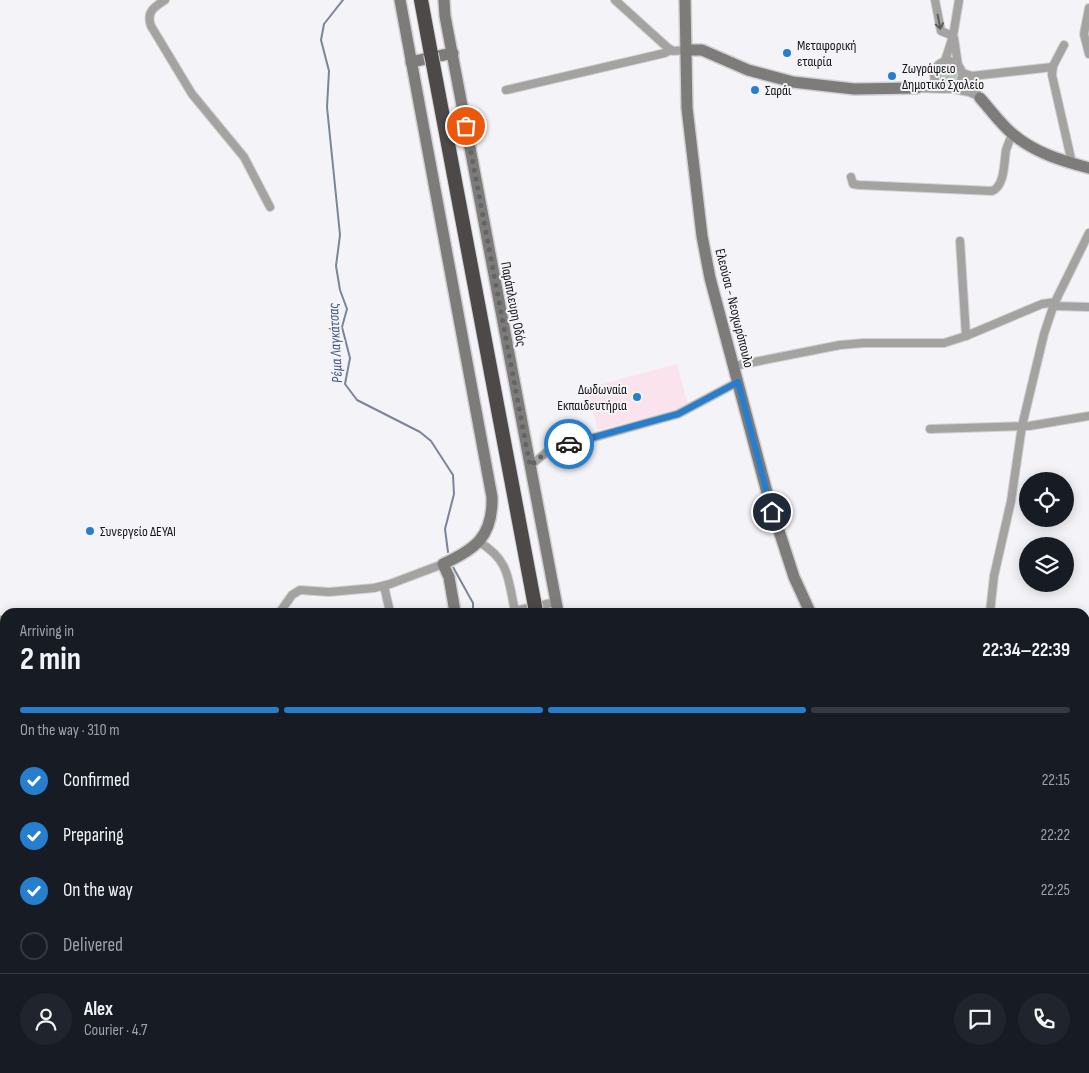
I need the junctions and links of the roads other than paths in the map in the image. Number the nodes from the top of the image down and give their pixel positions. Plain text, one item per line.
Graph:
1 (165, 0) edge
2 (400, 0) edge
3 (421, 0) edge
4 (444, 0) edge
5 (615, 0) edge
6 (685, 0) edge
7 (935, 0) edge
8 (959, 0) edge
9 (1089, 8) edge
10 (1087, 24) edge
11 (953, 36) junction
12 (1064, 45) dead end
13 (670, 50) junction
14 (686, 50) junction
15 (453, 53) junction
16 (1089, 54) edge
17 (945, 61) junction
18 (411, 62) junction
19 (958, 65) junction
20 (1053, 67) junction
21 (963, 73) junction
22 (934, 74) junction
23 (916, 88) junction
24 (944, 89) junction
25 (953, 89) junction
26 (506, 90) dead end
27 (980, 98) junction
28 (1013, 134) junction
29 (1072, 163) junction
30 (1089, 168) edge
31 (851, 177) dead end
32 (270, 207) dead end
33 (1089, 233) edge
34 (960, 241) dead end
35 (1054, 304) junction
36 (1089, 307) edge
37 (966, 336) junction
38 (734, 366) junction
39 (738, 382) junction
40 (1089, 416) edge
41 (1022, 426) junction
42 (930, 429) dead end
43 (530, 466) junction
44 (479, 542) junction
45 (443, 564) junction
46 (384, 586) junction
47 (535, 607) edge
48 (557, 607) edge
49 (283, 608) edge
50 (389, 608) edge
51 (454, 608) edge
52 (514, 608) edge
53 (808, 608) edge
54 (990, 608) edge

1 - 32 street
2 - 18 street
3 - 47 highway
4 - 15 street, Παράπλευρη Οδός
5 - 13 street
6 - 14 street, Ελεούσα - Νεοχωρόπουλο
7 -> 11 street
8 - 11 street
9 - 10 street
10 - 16 street
11 - 17 street
11 - 19 street
12 - 20 street
13 - 14 street
13 - 26 street
14 - 23 street
14 - 38 street, Ελεούσα - Νεοχωρόπουλο
15 - 18 street
15 - 43 street, Παράπλευρη Οδός
17 - 19 street
17 - 22 street
18 - 44 street
19 - 21 street
20 - 21 street
20 - 29 street
21 - 25 street
21 - 27 street
22 - 23 street
22 - 24 street
23 - 24 street
24 - 25 street
25 - 27 street
27 - 28 street
28 - 29 street
28 - 31 street
29 - 30 street
33 - 35 street
34 - 37 street
35 - 36 street
35 - 37 street
35 - 41 street
37 - 38 street
38 - 39 street, Ελεούσα - Νεοχωρόπουλο
39 - 43 street
39 - 53 street, Ελεούσα - Νεοχωρόπουλο
40 - 41 street
41 - 42 street
41 - 54 street
43 - 48 street, Παράπλευρη Οδός
44 - 45 street
44 - 52 street
45 - 46 street
45 - 51 street
46 - 49 street
46 - 50 street

